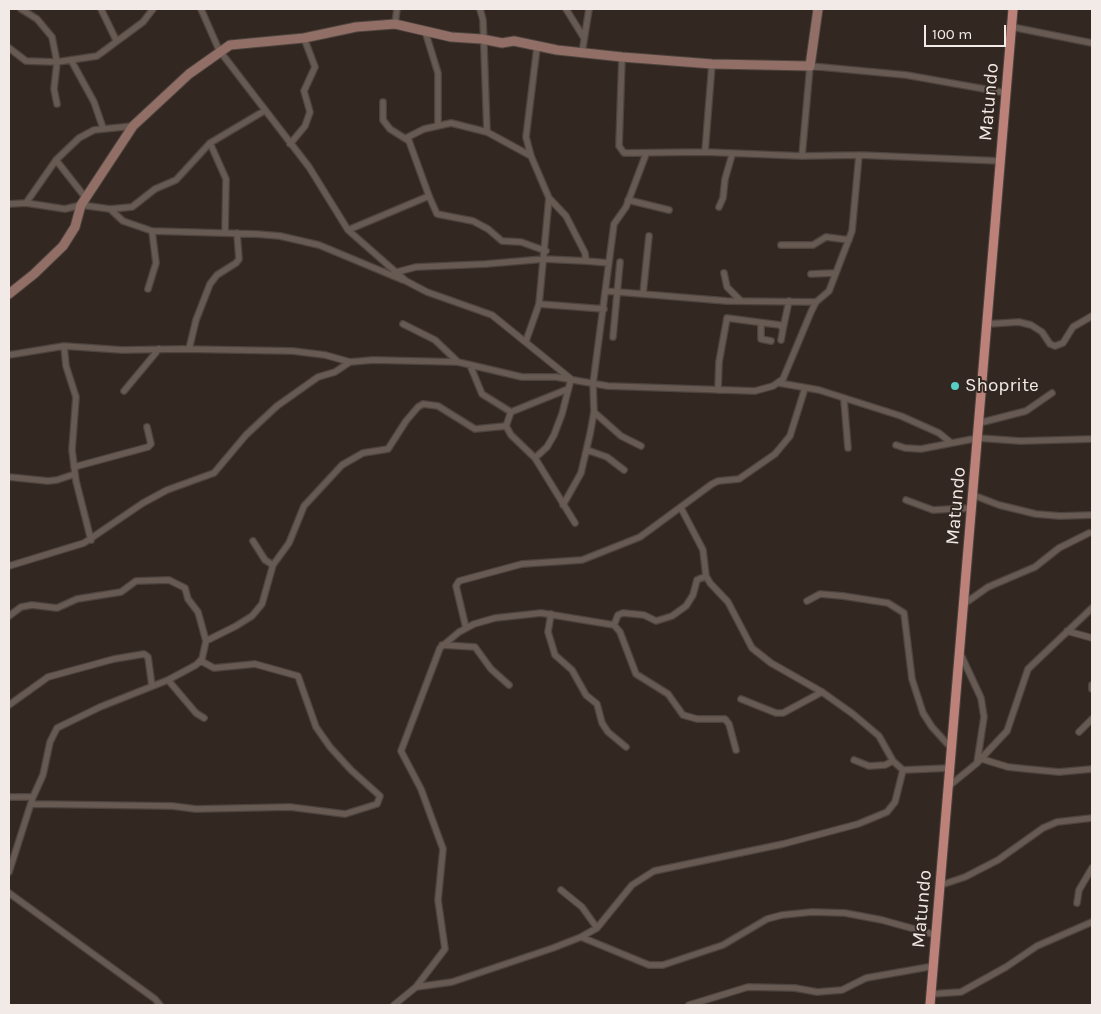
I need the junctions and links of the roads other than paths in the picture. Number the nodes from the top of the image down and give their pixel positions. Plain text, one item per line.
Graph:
1 (21, 9) edge
2 (101, 9) edge
3 (153, 9) edge
4 (201, 9) edge
5 (397, 9) edge
6 (480, 9) edge
7 (566, 9) edge
8 (589, 9) edge
9 (818, 9) edge
10 (1013, 9) edge
11 (395, 24) junction
12 (1012, 26) junction
13 (425, 31) junction
14 (304, 38) junction
15 (584, 38) junction
16 (482, 39) junction
17 (116, 40) junction
18 (1092, 43) edge
19 (537, 47) junction
20 (9, 48) edge
21 (219, 50) junction
22 (582, 52) junction
23 (622, 57) junction
24 (71, 60) junction
25 (58, 62) junction
26 (712, 64) junction
27 (810, 66) junction
28 (1007, 93) junction
29 (383, 102) dead end
30 (57, 104) dead end
31 (264, 110) junction
32 (438, 124) junction
33 (133, 126) junction
34 (104, 128) junction
35 (487, 132) junction
36 (406, 138) junction
37 (210, 143) junction
38 (290, 144) junction
39 (705, 152) junction
40 (646, 154) junction
41 (732, 155) junction
42 (859, 155) junction
43 (531, 156) junction
44 (802, 156) junction
45 (56, 160) junction
46 (1001, 161) junction
47 (429, 196) junction
48 (550, 198) junction
49 (628, 200) junction
50 (83, 201) junction
51 (26, 203) junction
52 (9, 204) edge
53 (719, 207) dead end
54 (110, 209) junction
55 (669, 210) dead end
56 (348, 230) junction
57 (152, 231) junction
58 (225, 233) junction
59 (237, 233) junction
60 (649, 236) dead end
61 (849, 240) junction
62 (781, 245) dead end
63 (546, 252) junction
64 (544, 259) junction
65 (586, 261) junction
66 (620, 262) dead end
67 (609, 263) junction
68 (397, 272) junction
69 (724, 273) dead end
70 (834, 273) junction
71 (811, 274) dead end
72 (406, 281) junction
73 (148, 290) dead end
74 (606, 290) junction
75 (616, 292) junction
76 (9, 294) edge
77 (643, 294) junction
78 (740, 300) junction
79 (789, 301) junction
80 (816, 302) junction
81 (540, 304) junction
82 (604, 309) junction
83 (1092, 316) edge
84 (403, 324) dead end
85 (761, 324) junction
86 (987, 324) junction
87 (783, 330) junction
88 (613, 337) dead end
89 (781, 340) dead end
90 (526, 341) junction
91 (771, 341) dead end
92 (64, 346) junction
93 (159, 349) junction
94 (189, 349) junction
95 (9, 355) edge
96 (350, 362) junction
97 (458, 362) junction
98 (470, 365) junction
99 (571, 379) junction
100 (779, 383) junction
101 (594, 384) junction
102 (805, 388) junction
103 (568, 389) junction
104 (718, 390) junction
105 (124, 391) dead end
106 (1052, 393) dead end
107 (844, 400) junction
108 (511, 412) junction
109 (594, 412) junction
110 (979, 423) junction
111 (506, 426) junction
112 (147, 427) dead end
113 (978, 438) junction
114 (1092, 439) edge
115 (950, 442) junction
116 (896, 444) dead end
117 (641, 446) dead end
118 (848, 448) dead end
119 (587, 450) junction
120 (535, 458) junction
121 (74, 470) junction
122 (624, 470) dead end
123 (9, 477) edge
124 (973, 495) junction
125 (906, 500) dead end
126 (563, 505) junction
127 (681, 508) junction
128 (972, 508) junction
129 (1092, 515) edge
130 (575, 522) dead end
131 (1088, 533) dead end
132 (91, 540) junction
133 (253, 541) dead end
134 (273, 565) junction
135 (9, 566) edge
136 (706, 576) junction
137 (807, 601) dead end
138 (964, 604) junction
139 (1092, 608) edge
140 (551, 614) junction
141 (9, 616) edge
142 (614, 625) junction
143 (466, 628) junction
144 (1067, 631) junction
145 (1092, 638) edge
146 (206, 641) junction
147 (442, 645) junction
148 (961, 656) junction
149 (201, 661) junction
150 (168, 680) junction
151 (509, 685) dead end
152 (152, 686) junction
153 (822, 692) junction
154 (741, 699) dead end
155 (9, 705) edge
156 (204, 718) dead end
157 (1092, 719) edge
158 (1078, 732) dead end
159 (626, 747) dead end
160 (952, 749) junction
161 (736, 750) dead end
162 (982, 759) junction
163 (854, 760) dead end
164 (893, 761) junction
165 (977, 763) junction
166 (950, 768) junction
167 (1092, 769) edge
168 (903, 770) junction
169 (949, 786) junction
170 (9, 797) edge
171 (32, 800) junction
172 (1092, 818) edge
173 (1092, 868) edge
174 (9, 872) edge
175 (941, 885) junction
176 (561, 890) dead end
177 (9, 893) edge
178 (1077, 903) dead end
179 (1092, 922) edge
180 (597, 928) junction
181 (936, 935) junction
182 (581, 937) junction
183 (934, 966) junction
184 (416, 987) junction
185 (931, 994) junction
186 (160, 1005) edge
187 (394, 1005) edge
188 (689, 1005) edge
189 (930, 1005) edge

1 - 25 street
2 - 17 street
3 - 17 street
4 - 21 street
5 - 11 street
6 - 16 street
7 - 15 street
8 - 15 street
9 - 27 street
10 - 12 main road, Matundo
11 - 13 street
11 - 14 street
12 - 18 street
12 - 28 main road, Matundo
13 - 16 street
13 - 32 street
14 - 21 street
14 - 38 street
15 - 22 street
16 - 19 street
16 - 35 street
17 - 24 street
19 - 22 street
19 - 43 street
20 - 25 street
21 - 31 street
21 - 33 street
22 - 23 street
23 - 26 street
23 - 40 street
24 - 25 street
24 - 34 street
25 - 30 street
26 - 27 street
26 - 39 street
27 - 28 street
27 - 44 street
28 - 46 main road, Matundo
29 - 36 street
31 - 37 street
31 - 38 street
32 - 35 street
32 - 36 street
33 - 34 street
33 - 50 street
34 - 45 street
35 - 43 street
36 - 47 street
37 - 54 street
37 - 58 street
38 - 56 street
39 - 40 street
39 - 41 street
40 - 49 street
41 - 44 street
41 - 53 street
42 - 44 street
42 - 46 street
42 - 61 street
43 - 48 street
45 - 50 street
45 - 51 street
46 - 86 main road, Matundo
47 - 56 street
47 - 63 street
48 - 63 street
48 - 65 street
49 - 55 street
49 - 67 street
50 - 51 street
50 - 54 street
50 - 76 street
51 - 52 street
54 - 57 street
56 - 68 street
57 - 58 street
57 - 73 street
58 - 59 street
59 - 72 street
59 - 94 street
60 - 77 street
61 - 62 street
61 - 70 street
63 - 64 street
64 - 65 street
64 - 68 street
64 - 81 street
65 - 67 street
66 - 75 street
67 - 74 street
68 - 72 street
69 - 78 street
70 - 71 street
70 - 80 street
72 - 90 street
74 - 75 street
74 - 82 street
75 - 77 street
75 - 88 street
77 - 78 street
78 - 79 street
79 - 80 street
79 - 87 street
80 - 100 street
81 - 82 street
81 - 90 street
82 - 101 street
83 - 86 street
84 - 97 street
85 - 87 street
85 - 91 street
85 - 104 street
86 - 110 main road, Matundo
87 - 89 street
90 - 99 street
92 - 93 street
92 - 95 street
92 - 121 street
93 - 94 street
93 - 105 street
94 - 96 street
96 - 97 street
96 - 132 street
97 - 98 street
98 - 99 street
98 - 108 street
99 - 101 street
99 - 103 street
100 - 102 street
100 - 104 street
101 - 104 street
101 - 109 street
102 - 107 street
102 - 127 street
103 - 108 street
103 - 120 street
106 - 110 street
107 - 115 street
107 - 118 street
108 - 111 street
109 - 117 street
109 - 119 street
110 - 113 main road, Matundo
111 - 120 street
111 - 134 street
112 - 121 street
113 - 114 street
113 - 115 street
113 - 124 main road, Matundo
115 - 116 street
119 - 122 street
119 - 126 street
120 - 126 street
121 - 123 street
121 - 132 street
124 - 128 main road, Matundo
124 - 129 street
125 - 128 street
126 - 130 street
127 - 136 street
127 - 143 street
128 - 138 main road, Matundo
131 - 138 street
132 - 135 street
133 - 134 street
134 - 146 street
136 - 142 street
136 - 153 street
137 - 160 street
138 - 148 main road, Matundo
139 - 144 street
140 - 142 street
140 - 143 street
140 - 159 street
141 - 146 street
142 - 161 street
143 - 147 street
144 - 145 street
144 - 162 street
146 - 149 street
147 - 151 street
147 - 184 street
148 - 160 main road, Matundo
148 - 165 street
149 - 150 street
149 - 171 street
150 - 152 street
150 - 156 street
152 - 155 street
152 - 171 street
153 - 154 street
153 - 164 street
157 - 158 street
160 - 166 main road, Matundo
162 - 165 street
162 - 167 street
163 - 164 street
164 - 168 street
165 - 169 street
166 - 168 street
166 - 169 main road, Matundo
168 - 180 street
169 - 175 main road, Matundo
170 - 171 street
171 - 174 street
172 - 175 street
173 - 178 street
175 - 181 main road, Matundo
176 - 180 street
177 - 186 street
179 - 185 street
180 - 182 street
181 - 182 street
181 - 183 main road, Matundo
182 - 184 street
183 - 185 main road, Matundo
183 - 188 street
184 - 187 street
185 - 189 main road, Matundo

